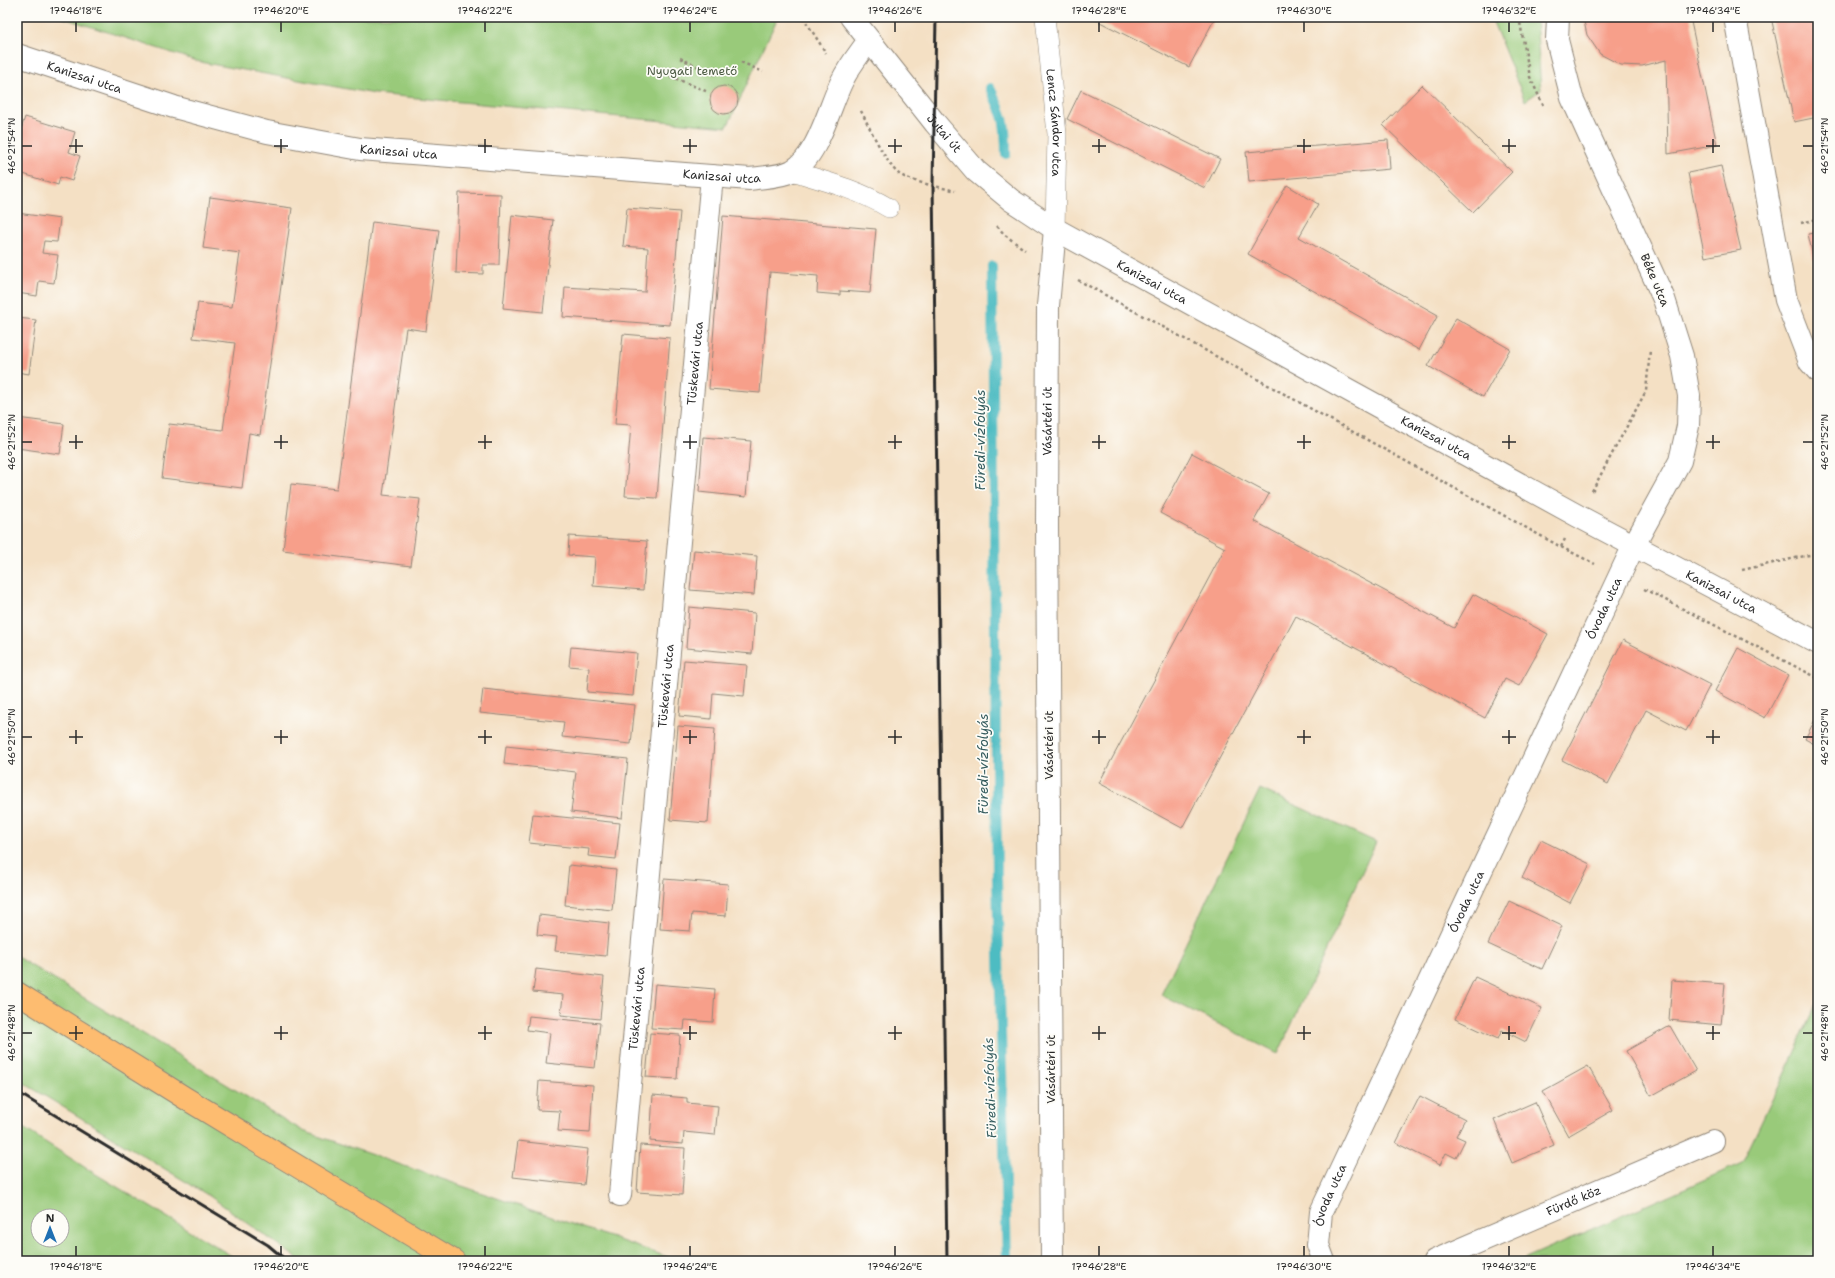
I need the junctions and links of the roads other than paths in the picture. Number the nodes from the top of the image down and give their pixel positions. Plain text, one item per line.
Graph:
1 (852, 17) edge
2 (1045, 17) edge
3 (1558, 17) edge
4 (1735, 17) edge
5 (869, 40) junction
6 (17, 55) edge
7 (792, 171) junction
8 (712, 176) junction
9 (889, 208) dead end
10 (1055, 229) junction
11 (1818, 371) edge
12 (1634, 545) junction
13 (1818, 643) edge
14 (17, 993) edge
15 (1713, 1140) dead end
16 (620, 1195) dead end
17 (454, 1261) edge
18 (1052, 1261) edge
19 (1324, 1261) edge
20 (1434, 1261) edge

1 - 5 street, Jutai út
2 - 10 lane, Lencz Sándor utca
3 - 12 street, Béke utca
4 - 11 street
5 - 7 street, Kanizsai utca
5 - 10 street, Jutai út
6 - 8 street, Kanizsai utca
7 - 8 street, Kanizsai utca
7 - 9 lane
8 - 16 street, Tüskevári utca
10 - 12 street, Kanizsai utca
10 - 18 street, Vásártéri út
12 - 13 street, Kanizsai utca
12 - 19 street, Óvoda utca
14 - 17 main road
15 - 20 street, Fürdő köz

